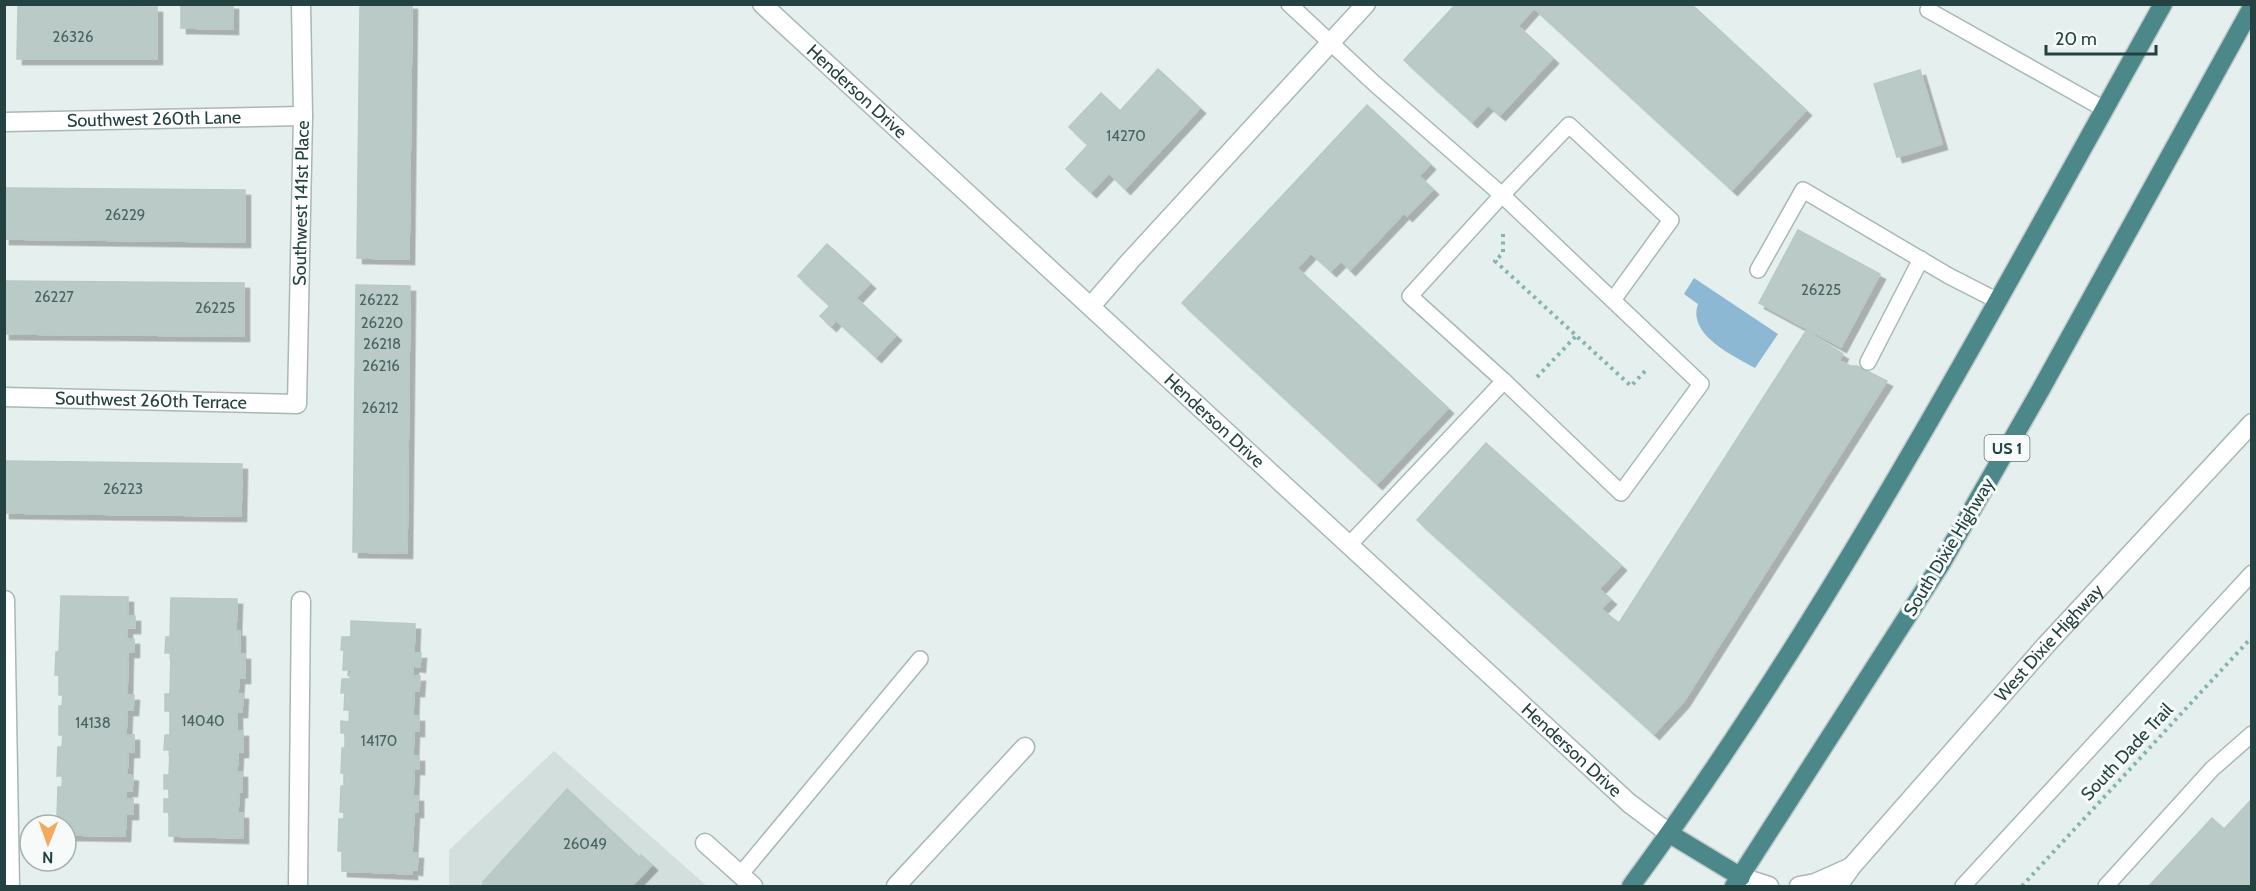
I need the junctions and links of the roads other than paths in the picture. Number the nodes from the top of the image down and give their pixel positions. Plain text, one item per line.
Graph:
1 (301, 4) edge
2 (762, 4) edge
3 (1289, 4) edge
4 (1366, 4) edge
5 (2163, 4) edge
6 (2252, 7) edge
7 (1928, 10) dead end
8 (1330, 43) junction
9 (2104, 109) junction
10 (303, 116) junction
11 (4, 123) edge
12 (1502, 195) junction
13 (1921, 259) junction
14 (1758, 270) dead end
15 (1613, 300) junction
16 (1998, 301) junction
17 (1091, 306) junction
18 (1868, 362) dead end
19 (1504, 381) junction
20 (4, 398) edge
21 (297, 404) joint
22 (2252, 423) edge
23 (1349, 545) junction
24 (2252, 573) edge
25 (5, 600) edge
26 (301, 601) dead end
27 (920, 659) dead end
28 (6, 726) edge
29 (2252, 734) edge
30 (1025, 747) dead end
31 (1670, 834) junction
32 (705, 843) dead end
33 (1852, 866) junction
34 (746, 881) edge
35 (1737, 882) edge
36 (9, 886) edge
37 (298, 886) edge
38 (896, 886) edge
39 (1631, 886) edge
40 (1769, 886) edge
41 (1799, 886) edge
42 (1838, 886) edge
43 (1963, 886) edge
44 (2106, 886) edge

1 - 10 street, Southwest 141st Place
2 - 17 street, Henderson Drive
3 - 8 lane
4 - 8 street
5 - 9 highway
6 - 35 highway, South Dixie Highway / US 1
7 - 9 lane
8 - 12 lane
8 - 17 street
9 - 16 highway
10 - 11 street, Southwest 260th Lane
10 - 21 street, Southwest 141st Place
12 - 15 lane
12 - 15 lane
12 - 19 lane
13 - 14 lane
13 - 16 lane
13 - 18 lane
15 - 19 lane
16 - 31 highway
17 - 23 street, Henderson Drive
19 - 23 lane
20 - 21 street, Southwest 260th Terrace
22 - 33 street, West Dixie Highway
23 - 31 street, Henderson Drive
24 - 43 lane
25 - 28 street
26 - 37 street
27 - 34 lane
28 - 36 street
29 - 44 lane
30 - 38 street
31 - 35 highway
31 - 39 highway
32 - 34 street
33 - 41 street, West Dixie Highway
33 - 42 street, West Dixie Highway
35 - 40 street

